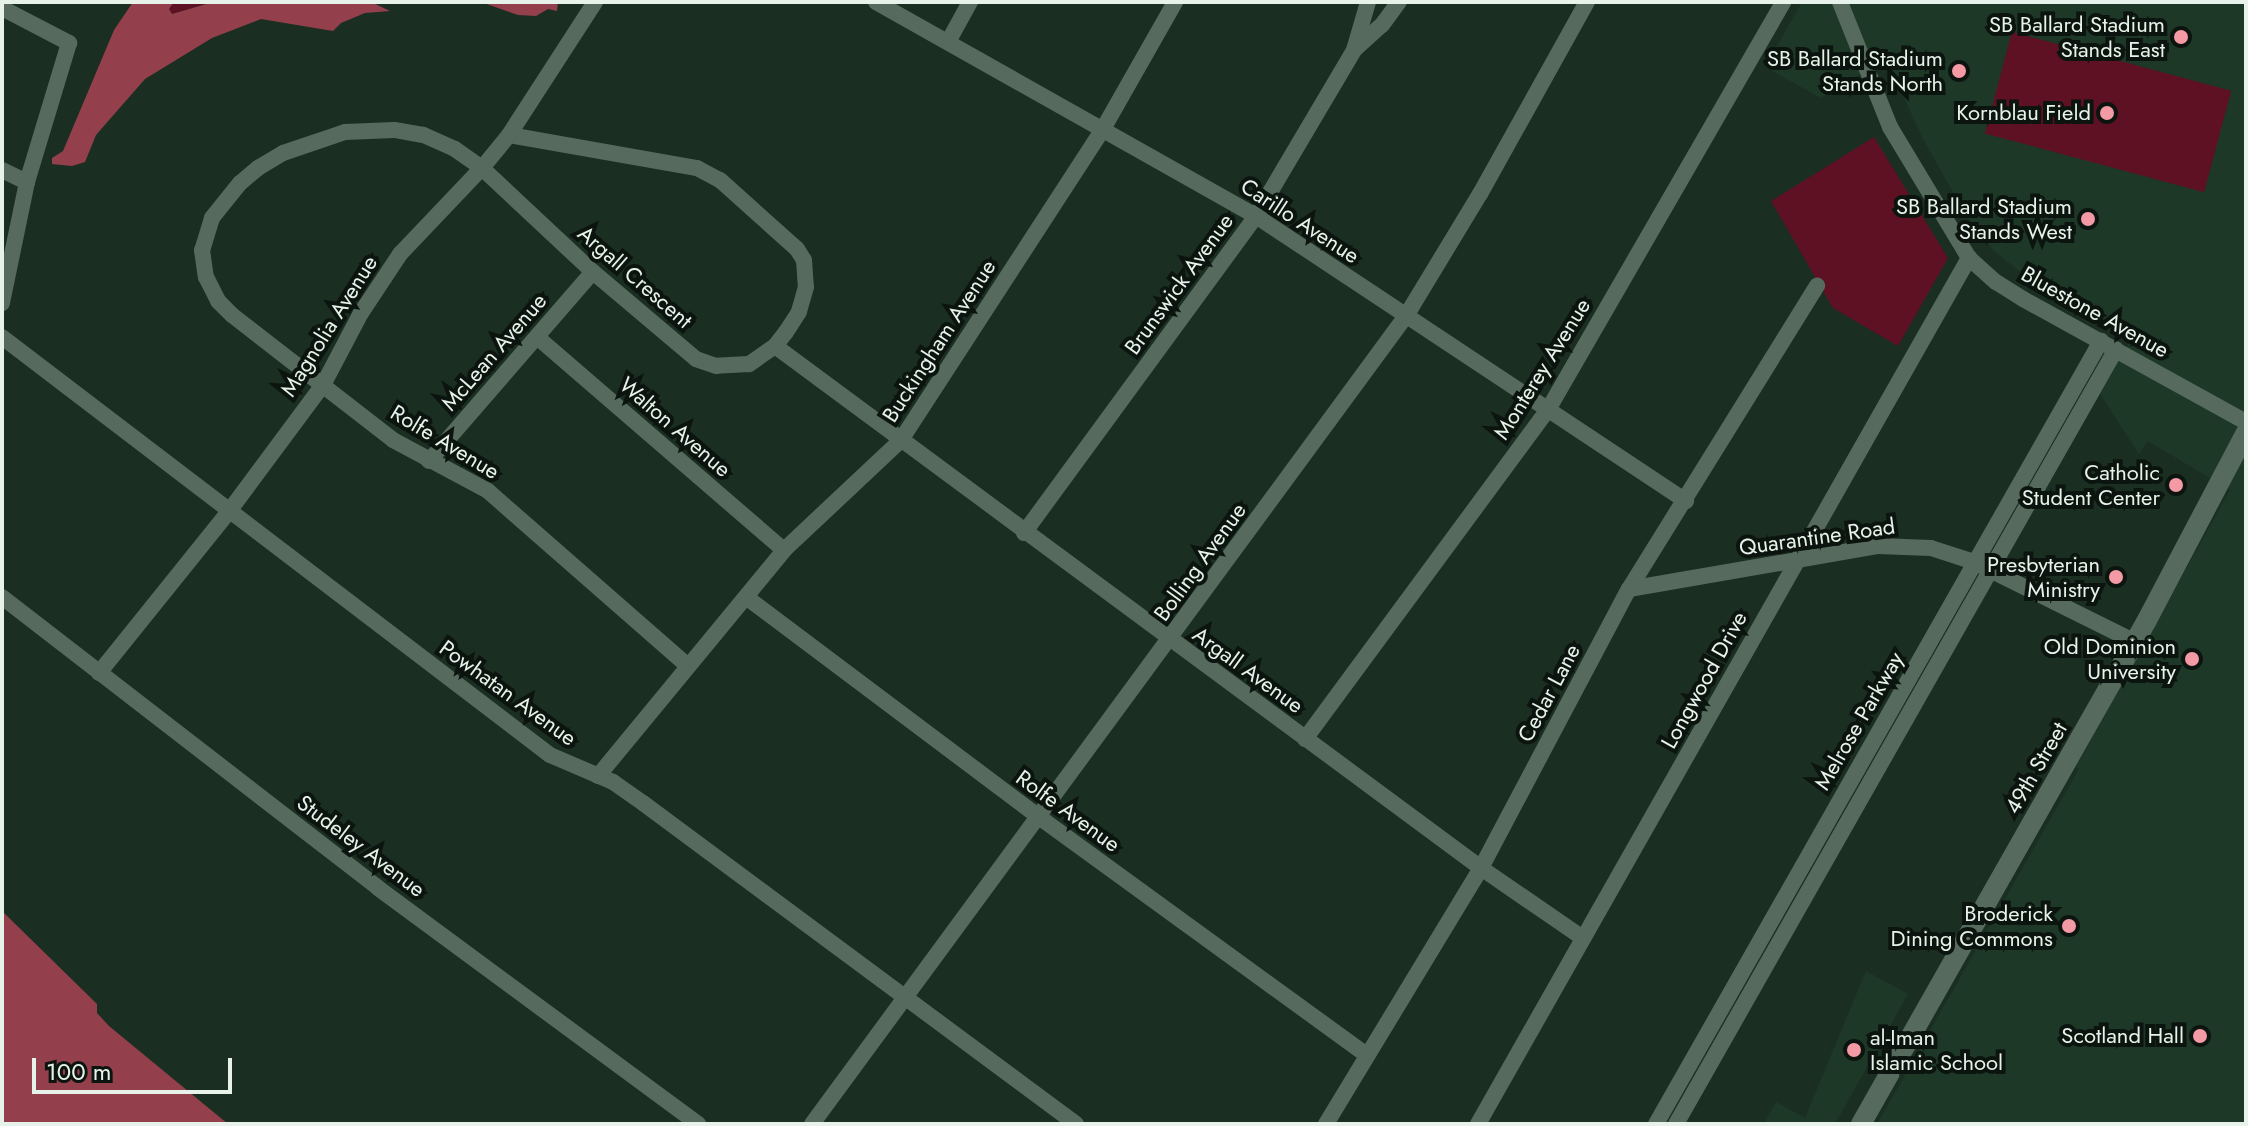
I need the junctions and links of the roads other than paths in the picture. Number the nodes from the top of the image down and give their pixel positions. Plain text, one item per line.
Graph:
1 (595, 2) edge
2 (876, 2) edge
3 (970, 2) edge
4 (1175, 2) edge
5 (1368, 2) edge
6 (1399, 2) edge
7 (1587, 2) edge
8 (1783, 2) edge
9 (1840, 2) edge
10 (2, 8) edge
11 (948, 42) junction
12 (1354, 50) junction
13 (1103, 129) junction
14 (509, 135) junction
15 (482, 168) junction
16 (2, 170) edge
17 (27, 182) junction
18 (1256, 216) junction
19 (1969, 258) junction
20 (593, 272) junction
21 (1817, 286) dead end
22 (2, 303) edge
23 (1406, 316) junction
24 (2, 337) edge
25 (537, 337) junction
26 (2101, 341) junction
27 (775, 346) junction
28 (2116, 349) junction
29 (323, 385) junction
30 (1549, 408) junction
31 (2246, 422) edge
32 (2246, 432) edge
33 (901, 440) junction
34 (429, 461) junction
35 (1686, 501) junction
36 (230, 510) junction
37 (1024, 533) junction
38 (784, 550) junction
39 (1796, 561) junction
40 (1974, 562) junction
41 (1990, 570) junction
42 (1629, 589) junction
43 (2, 597) edge
44 (746, 597) junction
45 (1170, 640) junction
46 (2135, 642) junction
47 (687, 665) junction
48 (99, 673) junction
49 (1305, 739) junction
50 (598, 776) junction
51 (1039, 817) junction
52 (1481, 868) junction
53 (1583, 938) junction
54 (906, 996) junction
55 (1367, 1055) junction
56 (698, 1124) edge
57 (812, 1124) edge
58 (1076, 1124) edge
59 (1326, 1124) edge
60 (1478, 1124) edge
61 (1656, 1124) edge
62 (1676, 1124) edge
63 (1861, 1124) edge

1 - 14 street, Magnolia Avenue
2 - 11 street, Carillo Avenue
3 - 11 street
4 - 13 street, Buckingham Avenue
5 - 12 street, Brunswick Avenue
6 - 12 street, Brunswick Avenue
7 - 23 street, Bolling Avenue
8 - 30 street, Monterey Avenue
9 - 19 street, Bluestone Avenue
10 - 17 street
11 - 13 street, Carillo Avenue
12 - 18 street, Brunswick Avenue
13 - 18 street, Carillo Avenue
13 - 33 street, Buckingham Avenue
14 - 15 street, Magnolia Avenue
14 - 27 street
15 - 20 street, Argall Crescent
15 - 29 street, Magnolia Avenue
15 - 29 street, Argall Crescent
16 - 17 street
17 - 22 street
18 - 23 street, Carillo Avenue
18 - 37 street, Brunswick Avenue
19 - 26 street, Bluestone Avenue
19 - 39 street, Longwood Drive
20 - 25 street, McLean Avenue
20 - 27 street, Argall Crescent
21 - 35 street, Cedar Lane
23 - 30 street, Carillo Avenue
23 - 45 street, Bolling Avenue
24 - 36 street, Powhatan Avenue
25 - 34 street, McLean Avenue
25 - 38 street, Walton Avenue
26 - 28 street, Bluestone Avenue
26 - 40 street, Melrose Parkway
27 - 33 street, Argall Avenue
28 - 31 street, Bluestone Avenue
28 - 41 street, Melrose Parkway
29 - 34 street, Rolfe Avenue
29 - 36 street, Magnolia Avenue
30 - 35 street, Carillo Avenue
30 - 49 street, Monterey Avenue
32 - 46 street, 49th Street
33 - 37 street, Argall Avenue
33 - 38 street, Buckingham Avenue
34 - 47 street, Rolfe Avenue
35 - 42 street, Cedar Lane
36 - 48 street, Magnolia Avenue
36 - 50 street, Powhatan Avenue
37 - 45 street, Argall Avenue
38 - 44 street, Buckingham Avenue
39 - 40 street, Quarantine Road
39 - 42 street, Quarantine Road
39 - 53 street, Longwood Drive
40 - 41 street, Quarantine Road
40 - 61 street, Melrose Parkway
41 - 46 street, Quarantine Road
41 - 62 street, Melrose Parkway
42 - 52 street, Cedar Lane
43 - 48 street, Studeley Avenue
44 - 47 street, Buckingham Avenue
44 - 51 street, Rolfe Avenue
45 - 49 street, Argall Avenue
45 - 51 street, Bolling Avenue
46 - 63 street, 49th Street
47 - 50 street, Buckingham Avenue
48 - 56 street, Studeley Avenue
49 - 52 street, Argall Avenue
50 - 54 street, Powhatan Avenue
51 - 54 street, Bolling Avenue
51 - 55 street, Rolfe Avenue
52 - 53 street, Argall Avenue
52 - 55 street, Cedar Lane
53 - 60 street, Longwood Drive
54 - 57 street, Bolling Avenue
54 - 58 street, Powhatan Avenue
55 - 59 street, Cedar Lane

